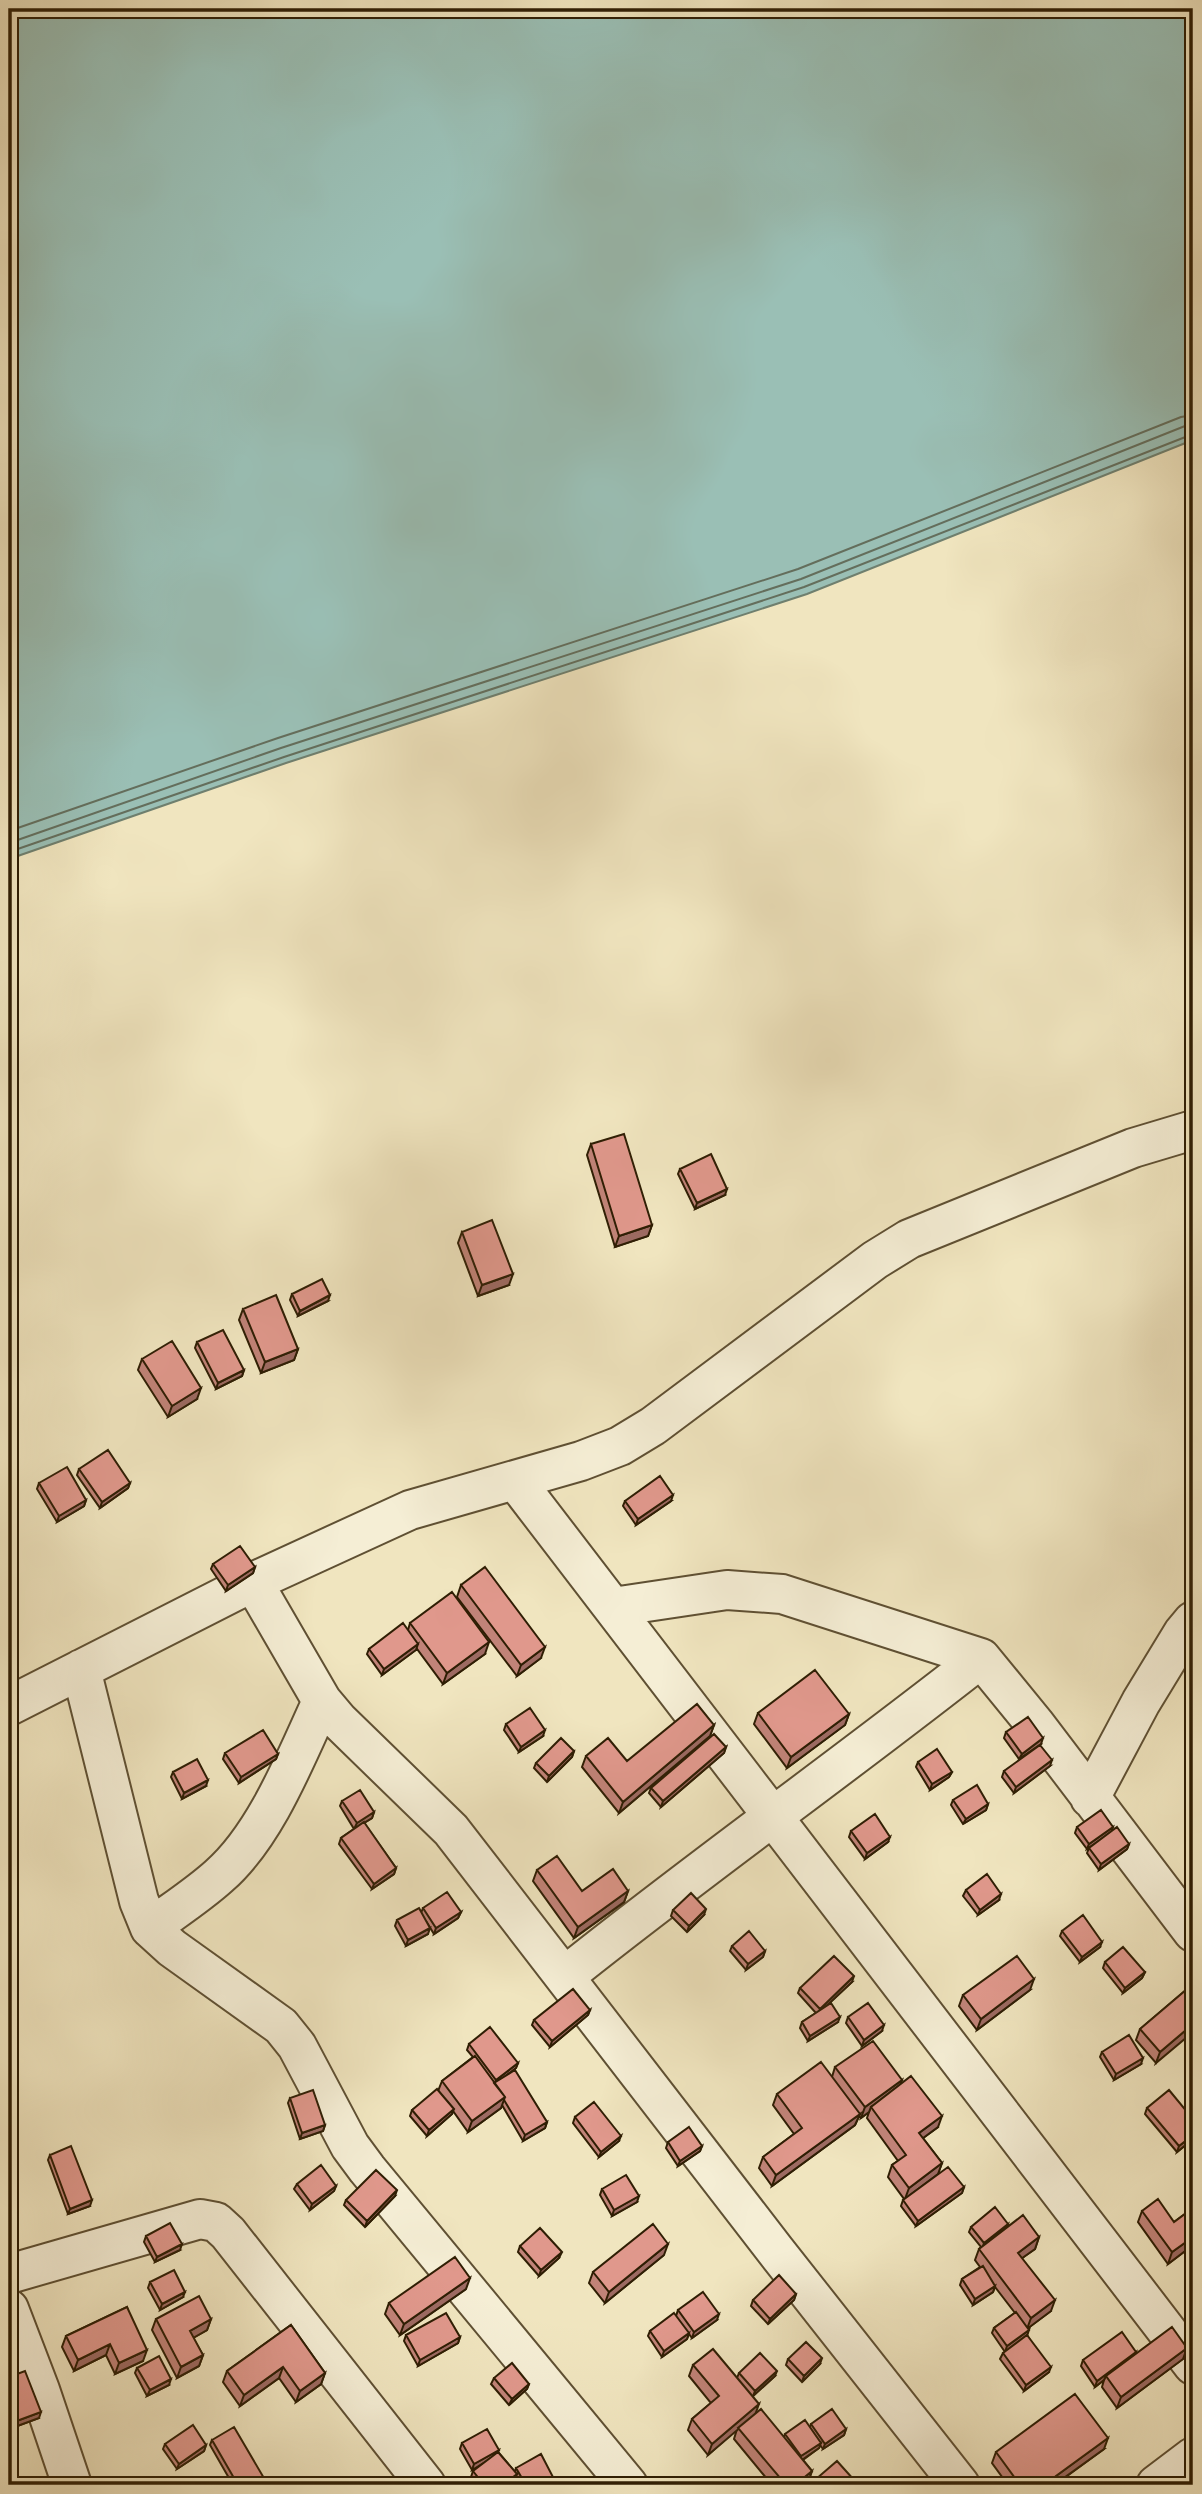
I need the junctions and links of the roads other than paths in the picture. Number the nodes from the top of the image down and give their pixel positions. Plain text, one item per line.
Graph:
1 (1193, 1130) edge
2 (515, 1480) junction
3 (253, 1582) junction
4 (613, 1607) junction
5 (1193, 1621) edge
6 (981, 1658) junction
7 (81, 1669) junction
8 (322, 1701) junction
9 (9, 1706) edge
10 (1090, 1798) junction
11 (775, 1817) junction
12 (150, 1928) junction
13 (1193, 1932) edge
14 (565, 1976) junction
15 (9, 2274) edge
16 (9, 2309) edge
17 (1193, 2365) edge
18 (1193, 2457) edge
19 (72, 2485) edge
20 (426, 2485) edge
21 (628, 2485) edge
22 (960, 2485) edge
23 (1156, 2485) edge

1 - 2 street
2 - 3 street
2 - 4 street
3 - 7 street
3 - 8 street
4 - 6 street
4 - 11 street
5 - 10 street
6 - 10 street
6 - 11 street
7 - 9 street
7 - 12 street
8 - 12 street
8 - 14 street
10 - 13 street
11 - 14 street
11 - 17 street
12 - 21 street
14 - 22 street
15 - 20 street
16 - 19 street
18 - 23 street

